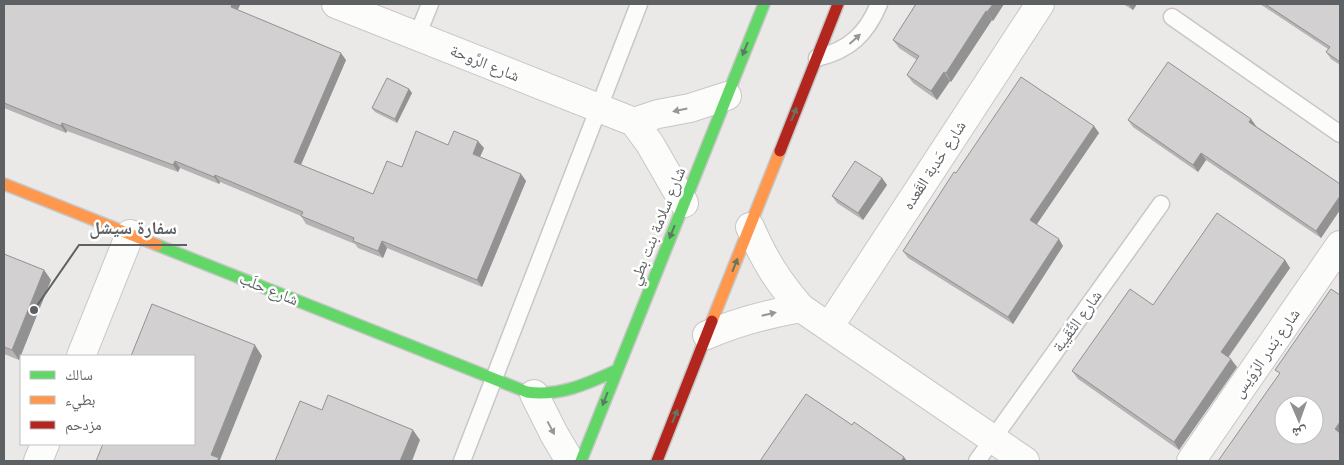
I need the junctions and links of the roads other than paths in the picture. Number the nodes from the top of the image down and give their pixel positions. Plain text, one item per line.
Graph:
1 (336, 4) edge
2 (430, 4) edge
3 (639, 4) edge
4 (764, 4) edge
5 (838, 4) edge
6 (879, 4) edge
7 (1040, 4) edge
8 (1172, 17) dead end
9 (417, 36) junction
10 (817, 58) junction
11 (727, 96) junction
12 (599, 108) junction
13 (634, 122) junction
14 (1340, 134) edge
15 (4, 184) edge
16 (684, 202) junction
17 (1161, 204) dead end
18 (750, 227) junction
19 (130, 234) junction
20 (1340, 245) edge
21 (802, 308) junction
22 (829, 327) junction
23 (707, 335) junction
24 (81, 355) edge
25 (616, 371) junction
26 (494, 379) junction
27 (534, 394) junction
28 (992, 439) junction
29 (45, 445) edge
30 (38, 461) edge
31 (462, 461) edge
32 (570, 461) edge
33 (580, 461) edge
34 (657, 461) edge
35 (976, 461) edge
36 (1025, 461) edge
37 (1191, 461) edge

1 - 9 street, شارع الرَّوحة
2 - 9 lane
3 - 12 lane
4 -> 11 main road, شارع سلامة بنت بطي
5 - 10 main road
10 -> 6 lane
7 - 22 street, شارع حَدبة القَعده
8 - 14 lane
9 - 12 street, شارع الرَّوحة
18 -> 10 main road
11 -> 13 street
11 - 16 main road, شارع سلامة بنت بطي
12 - 13 street, شارع الرَّوحة
12 - 26 lane
13 - 16 street
15 - 19 main road, شارع حلَب
16 -> 25 main road, شارع سلامة بنت بطي
17 - 28 lane, شارع الثِّقَيبة
18 - 21 street
23 -> 18 main road
19 - 24 street
19 - 26 main road, شارع حلَب
20 - 37 street, شارع بَندر الرّوَيس
21 - 22 street
23 -> 21 street
22 - 28 street
34 -> 23 main road
25 - 27 main road, شارع حلَب
25 -> 33 main road, شارع سلامة بنت بطي
26 - 27 main road, شارع حلَب
26 - 31 lane
27 -> 32 street
28 - 35 lane, شارع الثِّقَيبة
28 - 36 street
29 - 30 street

